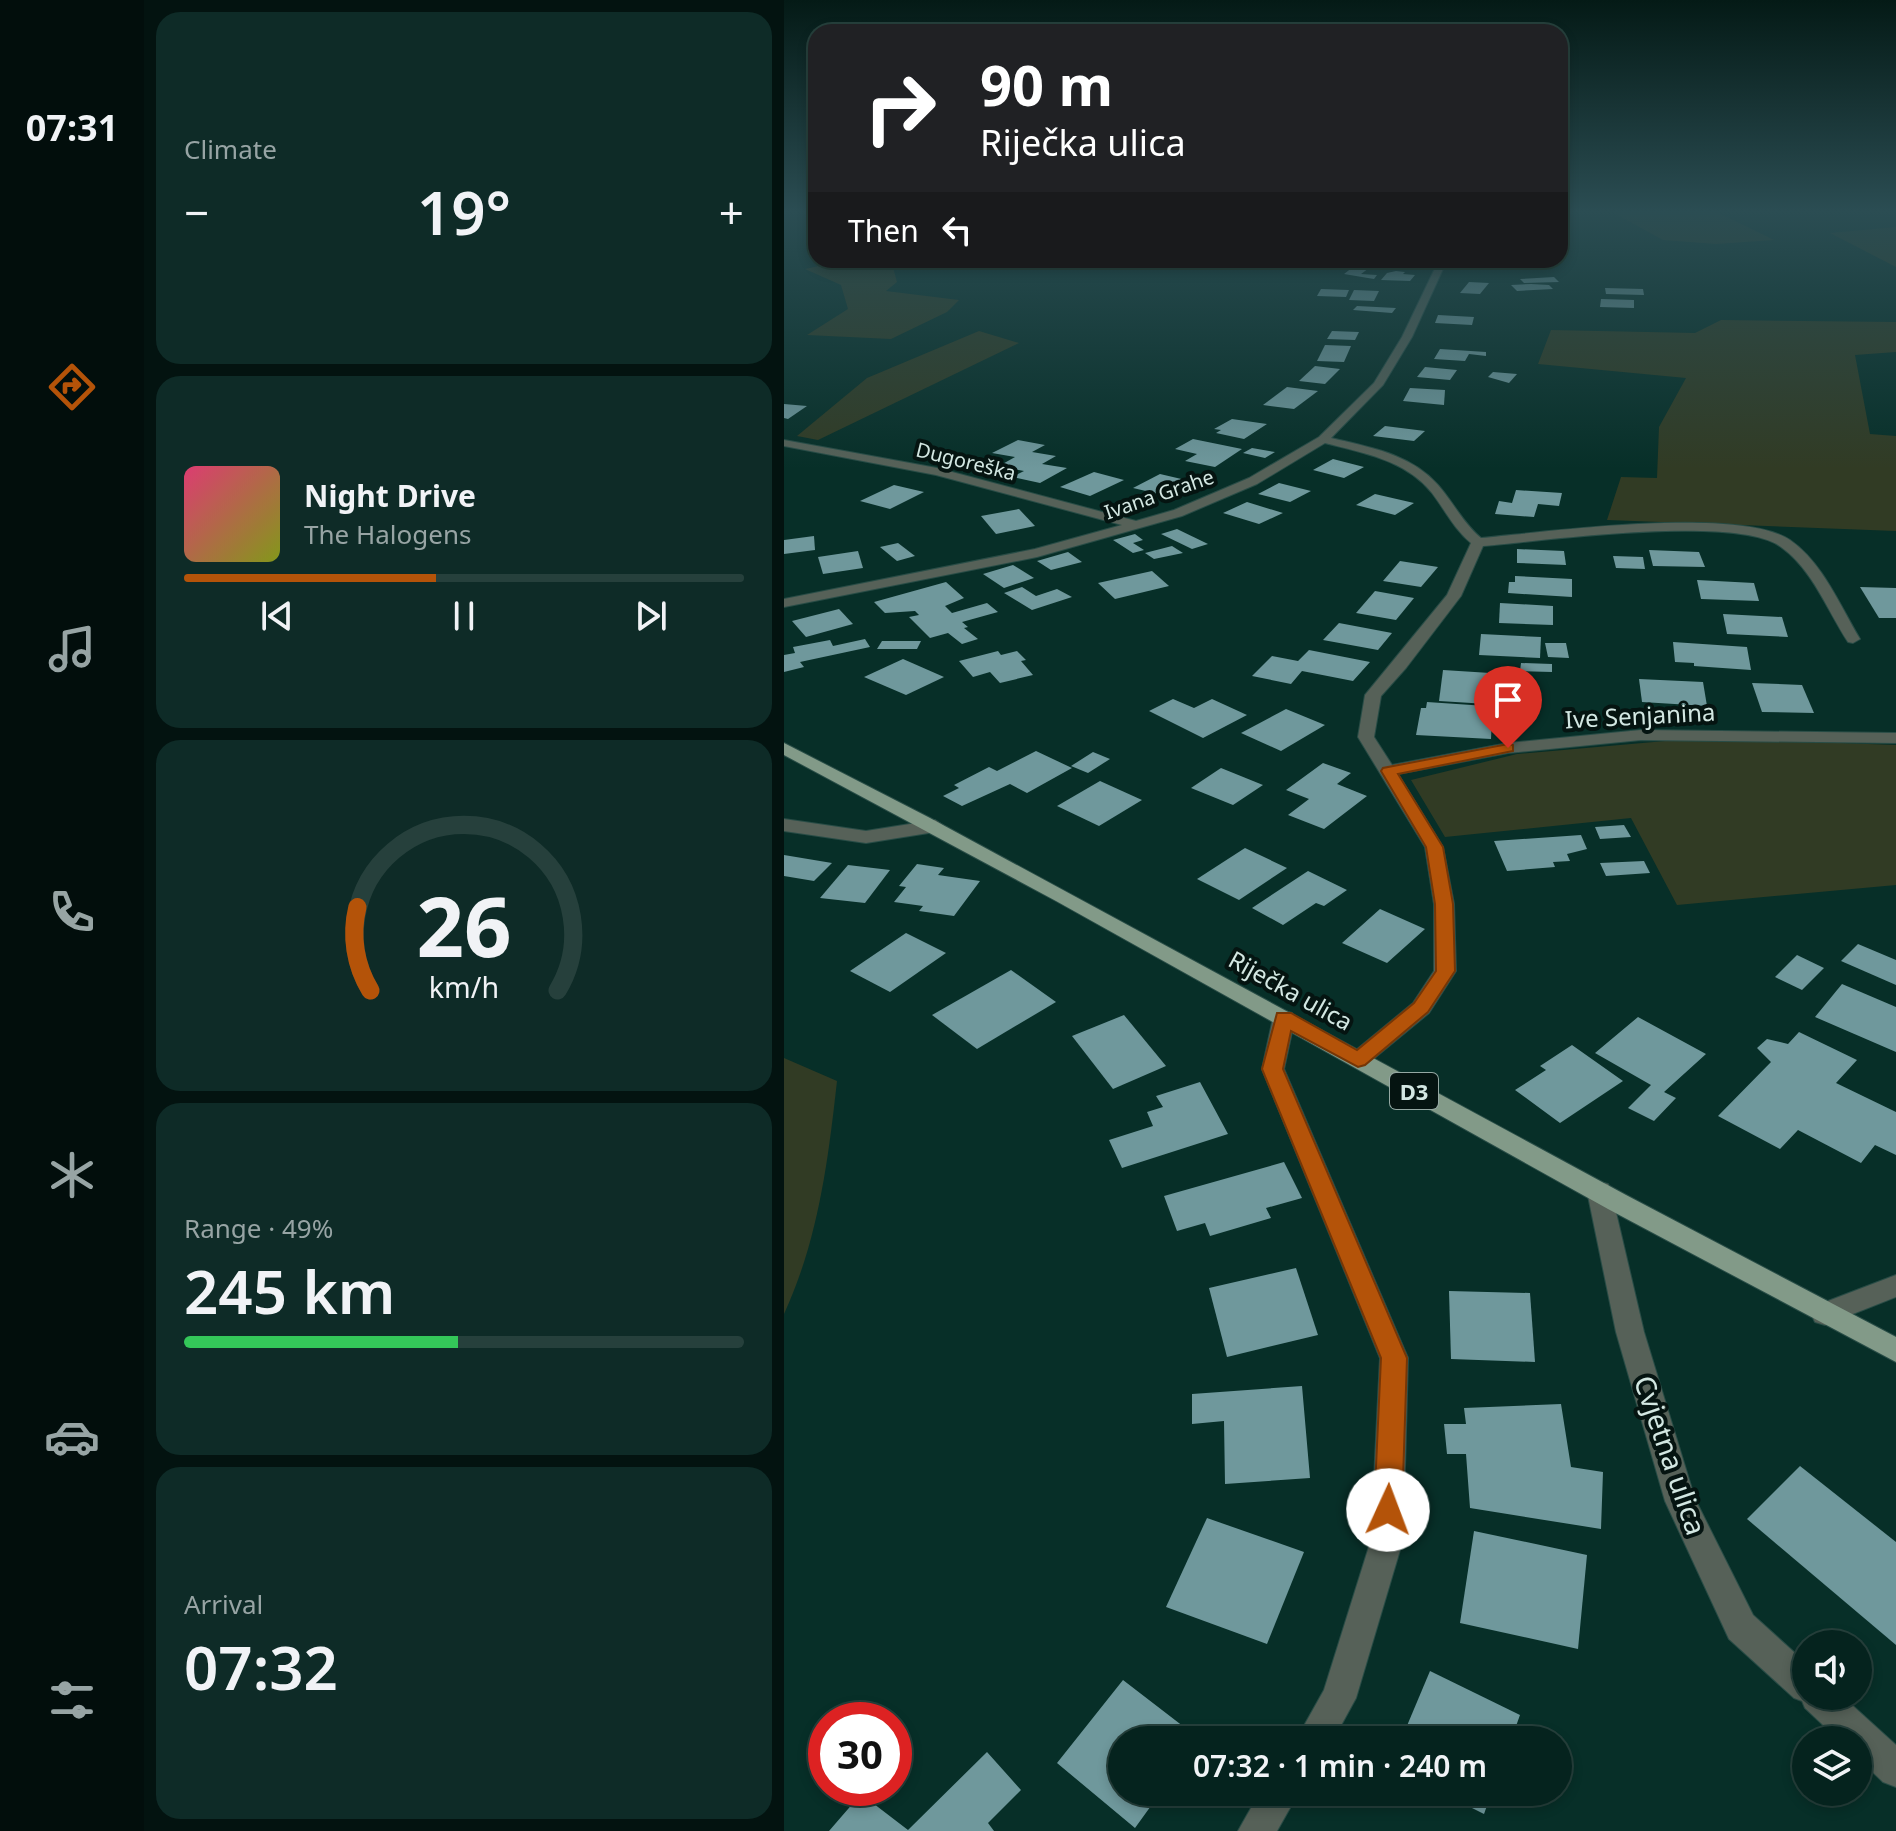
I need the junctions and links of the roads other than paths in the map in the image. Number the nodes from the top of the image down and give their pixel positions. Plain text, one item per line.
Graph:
1 (1425, 297) edge
2 (1323, 439) junction
3 (784, 443) edge
4 (1137, 525) junction
5 (1478, 542) junction
6 (784, 603) edge
7 (1853, 639) dead end
8 (1896, 738) edge
9 (784, 748) edge
10 (1389, 771) junction
11 (784, 825) edge
12 (935, 826) junction
13 (1284, 1018) junction
14 (1358, 1060) junction
15 (1599, 1191) junction
16 (1896, 1286) edge
17 (1825, 1314) junction
18 (1896, 1350) edge
19 (1792, 1673) edge
20 (1832, 1710) edge
21 (1322, 1726) edge
22 (1896, 1769) edge
23 (1272, 1806) edge
24 (1256, 1831) edge

1 - 2 street, Ivana Grahe
2 - 4 street, Ivana Grahe
2 - 5 street
3 - 4 street, Dugoreška
4 - 6 street, Ivana Grahe
5 - 7 street
5 - 10 street
8 - 10 street, Ive Senjanina
9 - 12 main road, Riječka ulica / D3
10 - 14 street
11 - 12 street
12 - 13 main road, Riječka ulica / D3
13 - 14 main road, Riječka ulica / D3
13 - 21 street
14 - 15 main road, Riječka ulica / D3
15 - 17 main road, Riječka ulica / D3
15 - 19 street, Cvjetna ulica
16 - 17 street
17 - 18 main road, Riječka ulica / D3
20 - 22 street
23 - 24 street

